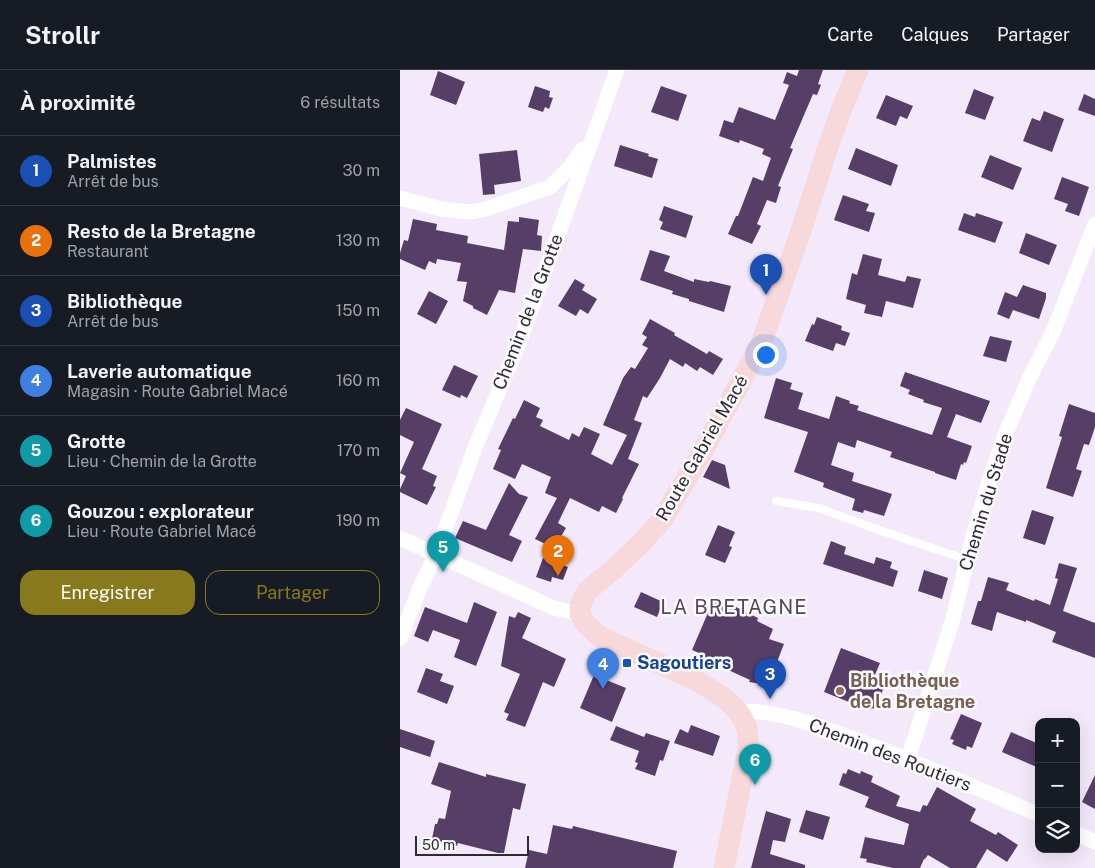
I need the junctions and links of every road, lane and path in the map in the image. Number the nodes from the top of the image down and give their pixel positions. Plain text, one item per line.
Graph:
1 (617, 70) edge
2 (858, 70) edge
3 (593, 137) junction
4 (400, 198) edge
5 (1095, 224) edge
6 (776, 501) dead end
7 (400, 538) edge
8 (436, 554) junction
9 (968, 560) junction
10 (580, 614) junction
11 (400, 640) edge
12 (738, 711) junction
13 (908, 759) junction
14 (1035, 814) edge
15 (1080, 835) edge
16 (1095, 842) edge
17 (724, 868) edge

1 - 3 street, Chemin de la Grotte
2 - 10 main road, Route Gabriel Macé
3 - 4 street
3 - 8 street, Chemin de la Grotte
5 - 9 street, Chemin du Stade
6 - 9 lane
7 - 8 street
8 - 10 street
8 - 11 street, Chemin de la Grotte
9 - 13 street, Chemin du Stade
10 - 12 main road
12 - 13 street, Chemin des Routiers
12 - 17 main road
13 - 14 street, Chemin des Routiers
15 - 16 street

